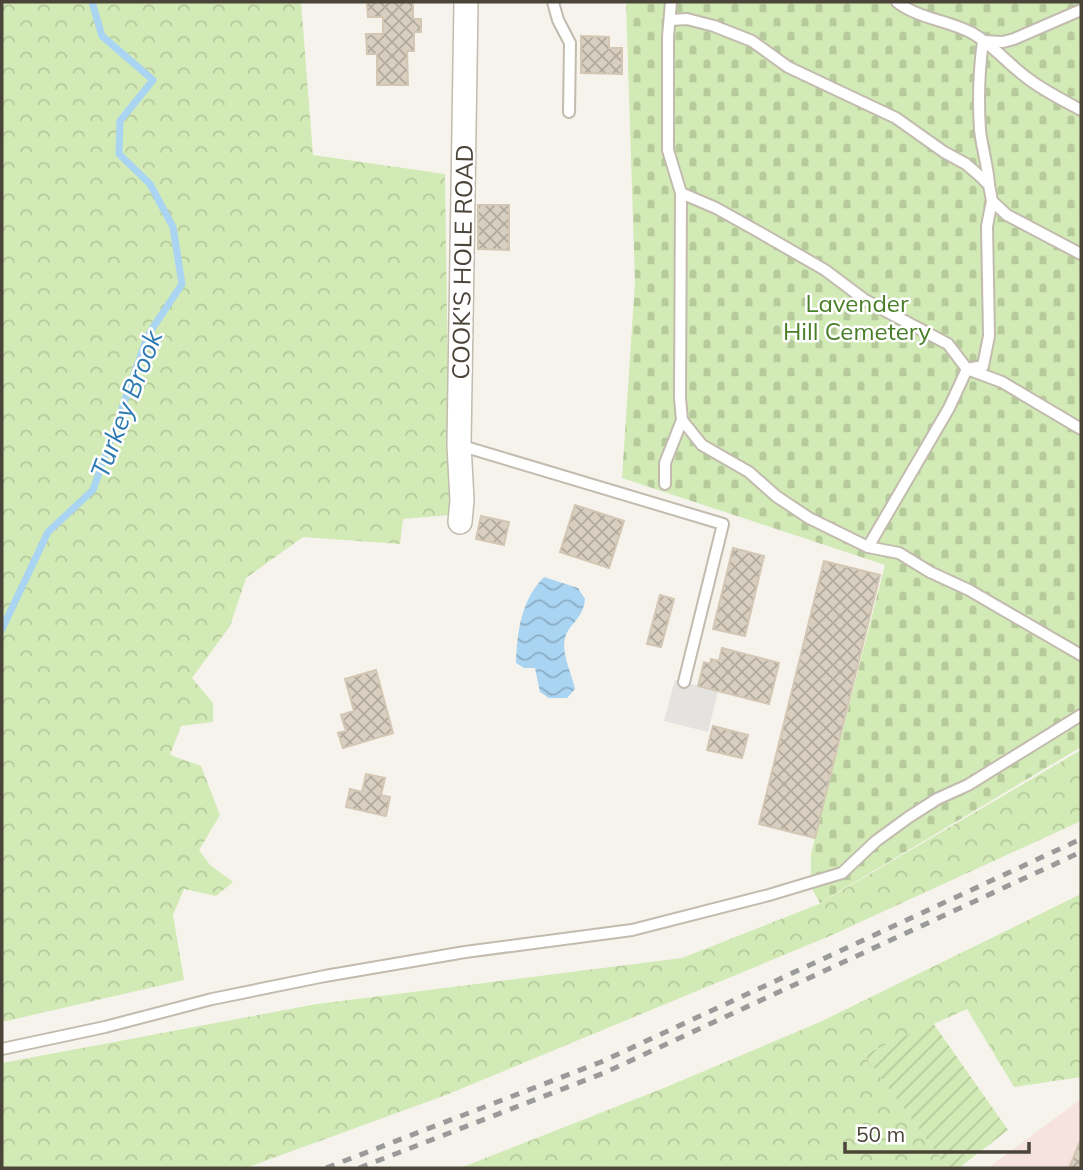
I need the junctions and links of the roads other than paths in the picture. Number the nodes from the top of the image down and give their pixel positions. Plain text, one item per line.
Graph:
1 (466, 2) edge
2 (553, 2) edge
3 (671, 2) edge
4 (897, 2) edge
5 (1081, 10) edge
6 (670, 20) junction
7 (983, 41) junction
8 (1081, 110) edge
9 (569, 113) dead end
10 (989, 186) junction
11 (681, 193) junction
12 (992, 201) junction
13 (1081, 254) edge
14 (967, 369) junction
15 (682, 420) junction
16 (1081, 429) edge
17 (459, 446) junction
18 (665, 484) dead end
19 (460, 522) dead end
20 (868, 547) junction
21 (1081, 655) edge
22 (684, 682) dead end
23 (1081, 715) edge
24 (2, 1049) edge

1 - 17 street, COOK'S HOLE ROAD
2 - 9 lane
3 - 6 lane
4 - 7 lane
5 - 7 lane
6 - 10 lane
6 - 11 lane
7 - 8 lane
7 - 10 lane
10 - 12 lane
11 - 14 lane
11 - 15 lane
12 - 13 lane
12 - 14 lane
14 - 16 lane
14 - 20 lane
15 - 18 lane
15 - 20 lane
17 - 19 street, COOK'S HOLE ROAD
17 - 22 lane
20 - 21 lane
23 - 24 lane

